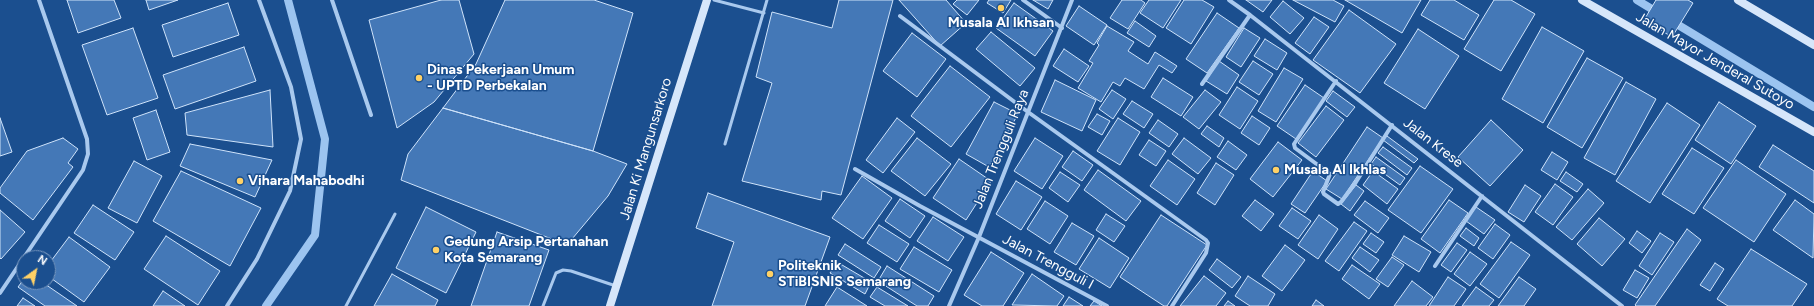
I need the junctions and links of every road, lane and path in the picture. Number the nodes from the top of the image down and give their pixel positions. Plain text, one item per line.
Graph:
1 (39, 0) edge
2 (259, 0) edge
3 (332, 0) edge
4 (707, 0) edge
5 (714, 0) edge
6 (767, 0) edge
7 (1023, 0) edge
8 (1072, 0) edge
9 (1229, 0) edge
10 (1582, 0) edge
11 (1738, 0) edge
12 (764, 13) junction
13 (1250, 15) junction
14 (900, 16) dead end
15 (1062, 28) junction
16 (1814, 45) edge
17 (1336, 82) junction
18 (1202, 84) dead end
19 (1028, 112) junction
20 (371, 115) dead end
21 (1392, 125) junction
22 (1814, 132) edge
23 (725, 144) dead end
24 (856, 169) dead end
25 (1482, 196) junction
26 (395, 214) dead end
27 (979, 237) junction
28 (1435, 266) dead end
29 (617, 286) junction
30 (0, 293) edge
31 (227, 306) edge
32 (346, 306) edge
33 (542, 306) edge
34 (610, 306) edge
35 (948, 306) edge
36 (1106, 306) edge
37 (1172, 306) edge
38 (1622, 306) edge

1 - 30 street
2 - 31 street
3 - 20 street
4 - 29 main road, Jalan Ki Mangunsarkoro
5 - 12 lane
6 - 12 lane
7 - 15 street
8 - 15 street, Jalan Trengguli Raya
9 - 13 street, Jalan Krese
10 - 22 main road, Jalan Mayor Jenderal Sutoyo
11 - 16 main road
12 - 23 lane
13 - 17 street, Jalan Krese
13 - 18 street
14 - 19 street
15 - 19 street, Jalan Trengguli Raya
17 - 21 street, Jalan Krese
17 - 21 street
19 - 27 street, Jalan Trengguli Raya
19 - 37 street
21 - 25 street, Jalan Krese
24 - 27 street, Jalan Trengguli I
25 - 28 street
25 - 38 street, Jalan Krese
26 - 32 lane
27 - 35 street, Jalan Trengguli Raya
27 - 36 street, Jalan Trengguli I
29 - 33 lane
29 - 34 main road, Jalan Ki Mangunsarkoro

